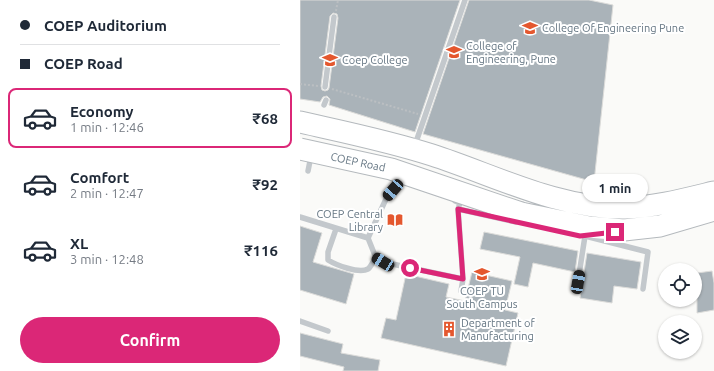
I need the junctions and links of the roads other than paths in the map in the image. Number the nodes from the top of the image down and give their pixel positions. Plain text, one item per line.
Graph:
1 (466, 0) edge
2 (334, 17) dead end
3 (325, 88) road end
4 (300, 122) edge
5 (414, 149) junction
6 (305, 157) edge
7 (317, 163) dead end
8 (308, 172) dead end
9 (394, 180) dead end
10 (401, 181) junction
11 (408, 184) dead end
12 (714, 192) edge
13 (447, 197) dead end
14 (458, 209) junction
15 (714, 210) edge
16 (300, 217) edge
17 (523, 218) junction
18 (660, 226) junction
19 (336, 229) junction
20 (583, 236) junction
21 (368, 238) junction
22 (376, 258) junction
23 (463, 279) junction
24 (578, 282) dead end
25 (643, 289) dead end
26 (461, 291) dead end
27 (300, 321) edge
28 (328, 331) dead end

1 - 5 lane
2 - 3 lane
4 - 5 highway
5 - 12 highway
6 - 7 lane, COEP Road
6 - 8 lane
6 - 17 highway, bridge
9 - 10 lane, COEP Road
10 - 11 lane, COEP Road
10 - 21 lane
13 - 14 lane
14 - 17 lane
14 - 23 lane
15 - 18 highway
16 - 19 lane
17 - 18 highway
18 - 20 lane
19 - 21 lane
19 - 22 lane
20 - 24 lane
20 - 25 lane
21 - 22 lane
22 - 23 lane
23 - 26 lane
27 - 28 lane

